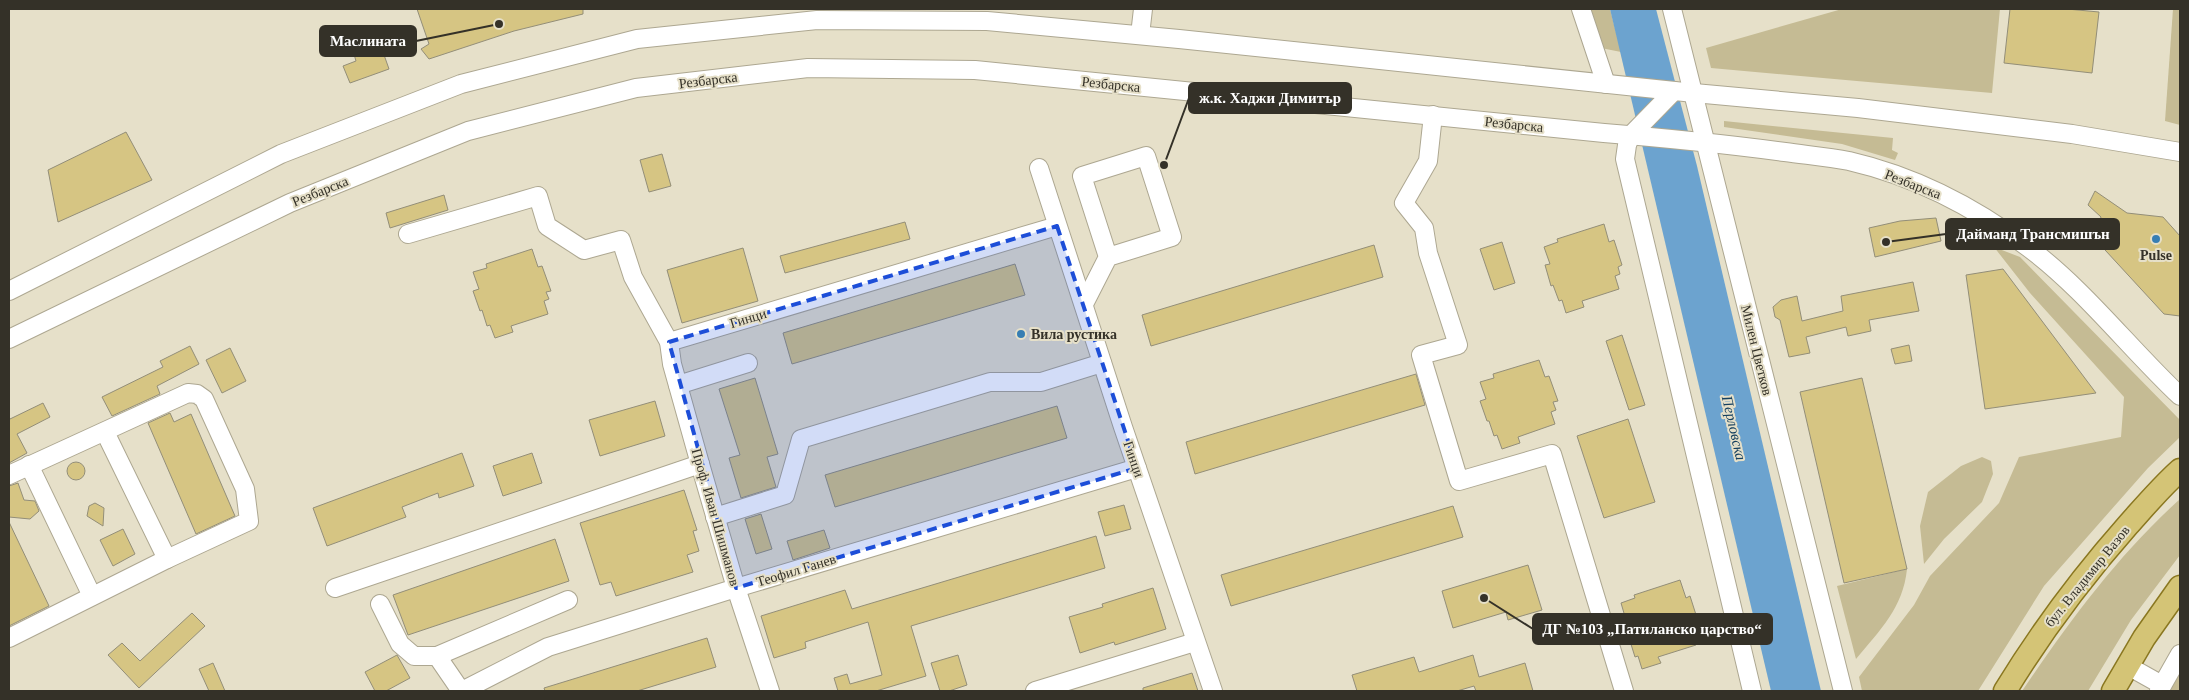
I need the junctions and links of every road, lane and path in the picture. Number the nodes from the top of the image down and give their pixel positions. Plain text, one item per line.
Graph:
1 (1143, 9) edge
2 (1581, 9) edge
3 (1672, 9) edge
4 (892, 14) edge
5 (1140, 35) junction
6 (1606, 84) junction
7 (1674, 91) junction
8 (1694, 93) junction
9 (1433, 115) junction
10 (1631, 135) junction
11 (1704, 141) junction
12 (2180, 152) edge
13 (1039, 168) dead end
14 (1057, 226) junction
15 (408, 234) dead end
16 (1108, 257) junction
17 (9, 291) edge
18 (1084, 304) junction
19 (9, 339) edge
20 (669, 342) junction
21 (748, 363) dead end
22 (1102, 363) junction
23 (678, 385) junction
24 (2180, 396) edge
25 (105, 432) junction
26 (700, 464) junction
27 (29, 465) junction
28 (1137, 468) junction
29 (9, 475) edge
30 (2173, 476) edge
31 (715, 517) junction
32 (167, 559) junction
33 (2180, 587) edge
34 (335, 588) dead end
35 (736, 588) junction
36 (92, 596) junction
37 (568, 600) dead end
38 (380, 604) dead end
39 (9, 638) edge
40 (1195, 642) junction
41 (2180, 654) edge
42 (437, 656) junction
43 (2128, 666) junction
44 (2161, 688) edge
45 (462, 691) edge
46 (770, 691) edge
47 (1035, 691) edge
48 (1213, 691) edge
49 (1624, 691) edge
50 (1752, 691) edge
51 (1843, 691) edge
52 (2005, 691) edge
53 (2113, 691) edge

1 - 5 street
2 - 6 street
3 - 8 street, Милен Цветков
4 - 5 street
4 - 17 street
5 - 6 street
6 - 7 street
7 - 8 street
7 - 10 street
8 - 11 street, Милен Цветков
8 - 12 street
9 - 10 street, Резбарска
9 - 19 street, Резбарска
9 - 49 street
10 - 11 street, Резбарска
10 - 50 street
11 - 24 street, Резбарска
11 - 51 street, Милен Цветков
13 - 14 street, Гинци
14 - 18 street, Гинци
14 - 20 street, Гинци
15 - 20 street, Проф. Иван Шишманов
16 - 16 street
16 - 18 street
18 - 22 street, Гинци
20 - 23 street, Проф. Иван Шишманов
21 - 23 street
22 - 28 street, Гинци
22 - 31 street
23 - 26 street, Проф. Иван Шишманов
25 - 27 street
25 - 32 street
25 - 32 street
26 - 31 street, Проф. Иван Шишманов
26 - 34 street
27 - 29 street
27 - 36 street
28 - 35 street, Теофил Ганев
28 - 40 street, Гинци
30 - 52 main road, бул. Владимир Вазов
31 - 35 street, Проф. Иван Шишманов
32 - 36 street
33 - 43 main road
35 - 45 street, Теофил Ганев
35 - 46 street, Проф. Иван Шишманов
36 - 39 street
37 - 42 street
38 - 42 street
40 - 47 street
40 - 48 street, Гинци
41 - 44 street
42 - 45 street
43 - 44 street
43 - 53 main road

